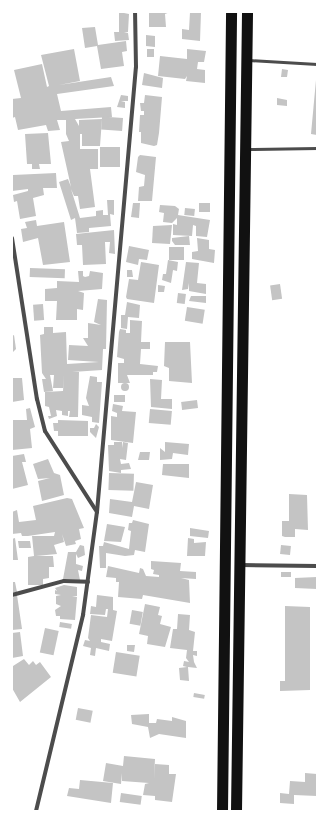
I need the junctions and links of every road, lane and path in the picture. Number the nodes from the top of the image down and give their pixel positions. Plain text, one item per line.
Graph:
1 (136, 12) edge
2 (231, 12) edge
3 (247, 12) edge
4 (245, 59) junction
5 (317, 64) edge
6 (317, 148) edge
7 (244, 149) junction
8 (12, 238) edge
9 (226, 330) junction
10 (241, 331) junction
11 (97, 512) junction
12 (239, 565) junction
13 (317, 566) edge
14 (88, 582) junction
15 (12, 595) edge
16 (36, 811) edge
17 (222, 811) edge
18 (236, 811) edge

1 - 11 street
2 - 9 highway
3 - 4 highway
4 - 5 lane
4 - 7 highway
6 - 7 lane
7 - 10 highway
8 - 11 street
9 - 10 highway
9 - 17 highway
10 - 12 highway
11 - 14 street
12 - 13 street
12 - 18 highway
14 - 15 street
14 - 16 street

